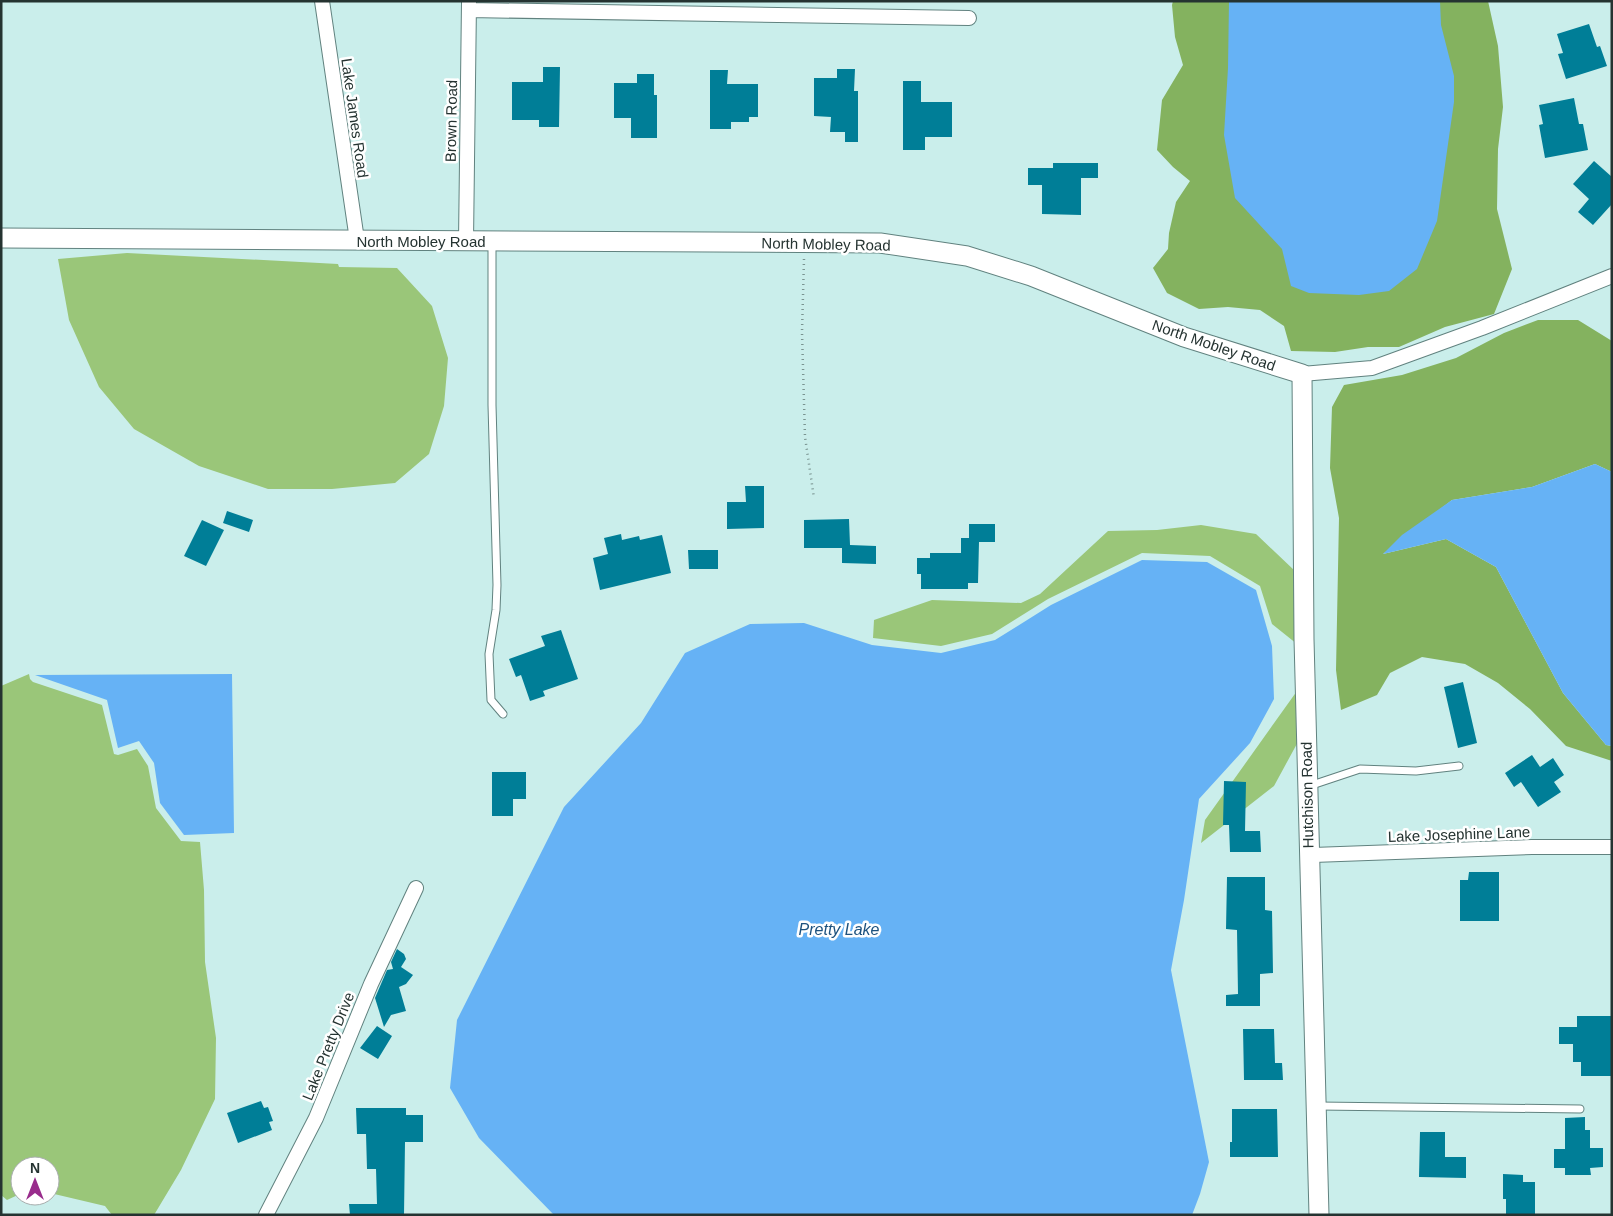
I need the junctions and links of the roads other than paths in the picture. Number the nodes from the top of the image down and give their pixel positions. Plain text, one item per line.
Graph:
1 (322, 1) edge
2 (469, 6) edge
3 (969, 18) dead end
4 (1, 238) edge
5 (357, 240) junction
6 (466, 241) junction
7 (492, 241) junction
8 (1612, 276) edge
9 (1302, 374) junction
10 (502, 714) dead end
11 (1459, 766) dead end
12 (1307, 787) junction
13 (1612, 847) edge
14 (1308, 853) junction
15 (416, 888) dead end
16 (1315, 1106) junction
17 (1580, 1109) dead end
18 (266, 1215) edge
19 (1318, 1215) edge

1 - 5 street, Lake James Road
2 - 3 street
2 - 6 street, Brown Road
4 - 5 street, North Mobley Road
5 - 6 street, North Mobley Road
6 - 7 street, North Mobley Road
7 - 9 street, North Mobley Road
7 - 10 lane
8 - 9 street, North Mobley Road
9 - 12 street, Hutchison Road
11 - 12 lane
12 - 14 street, Hutchison Road
13 - 14 street, Lake Josephine Lane
14 - 16 street, Hutchison Road
15 - 18 street, Lake Pretty Drive
16 - 17 lane
16 - 19 street, Hutchison Road

